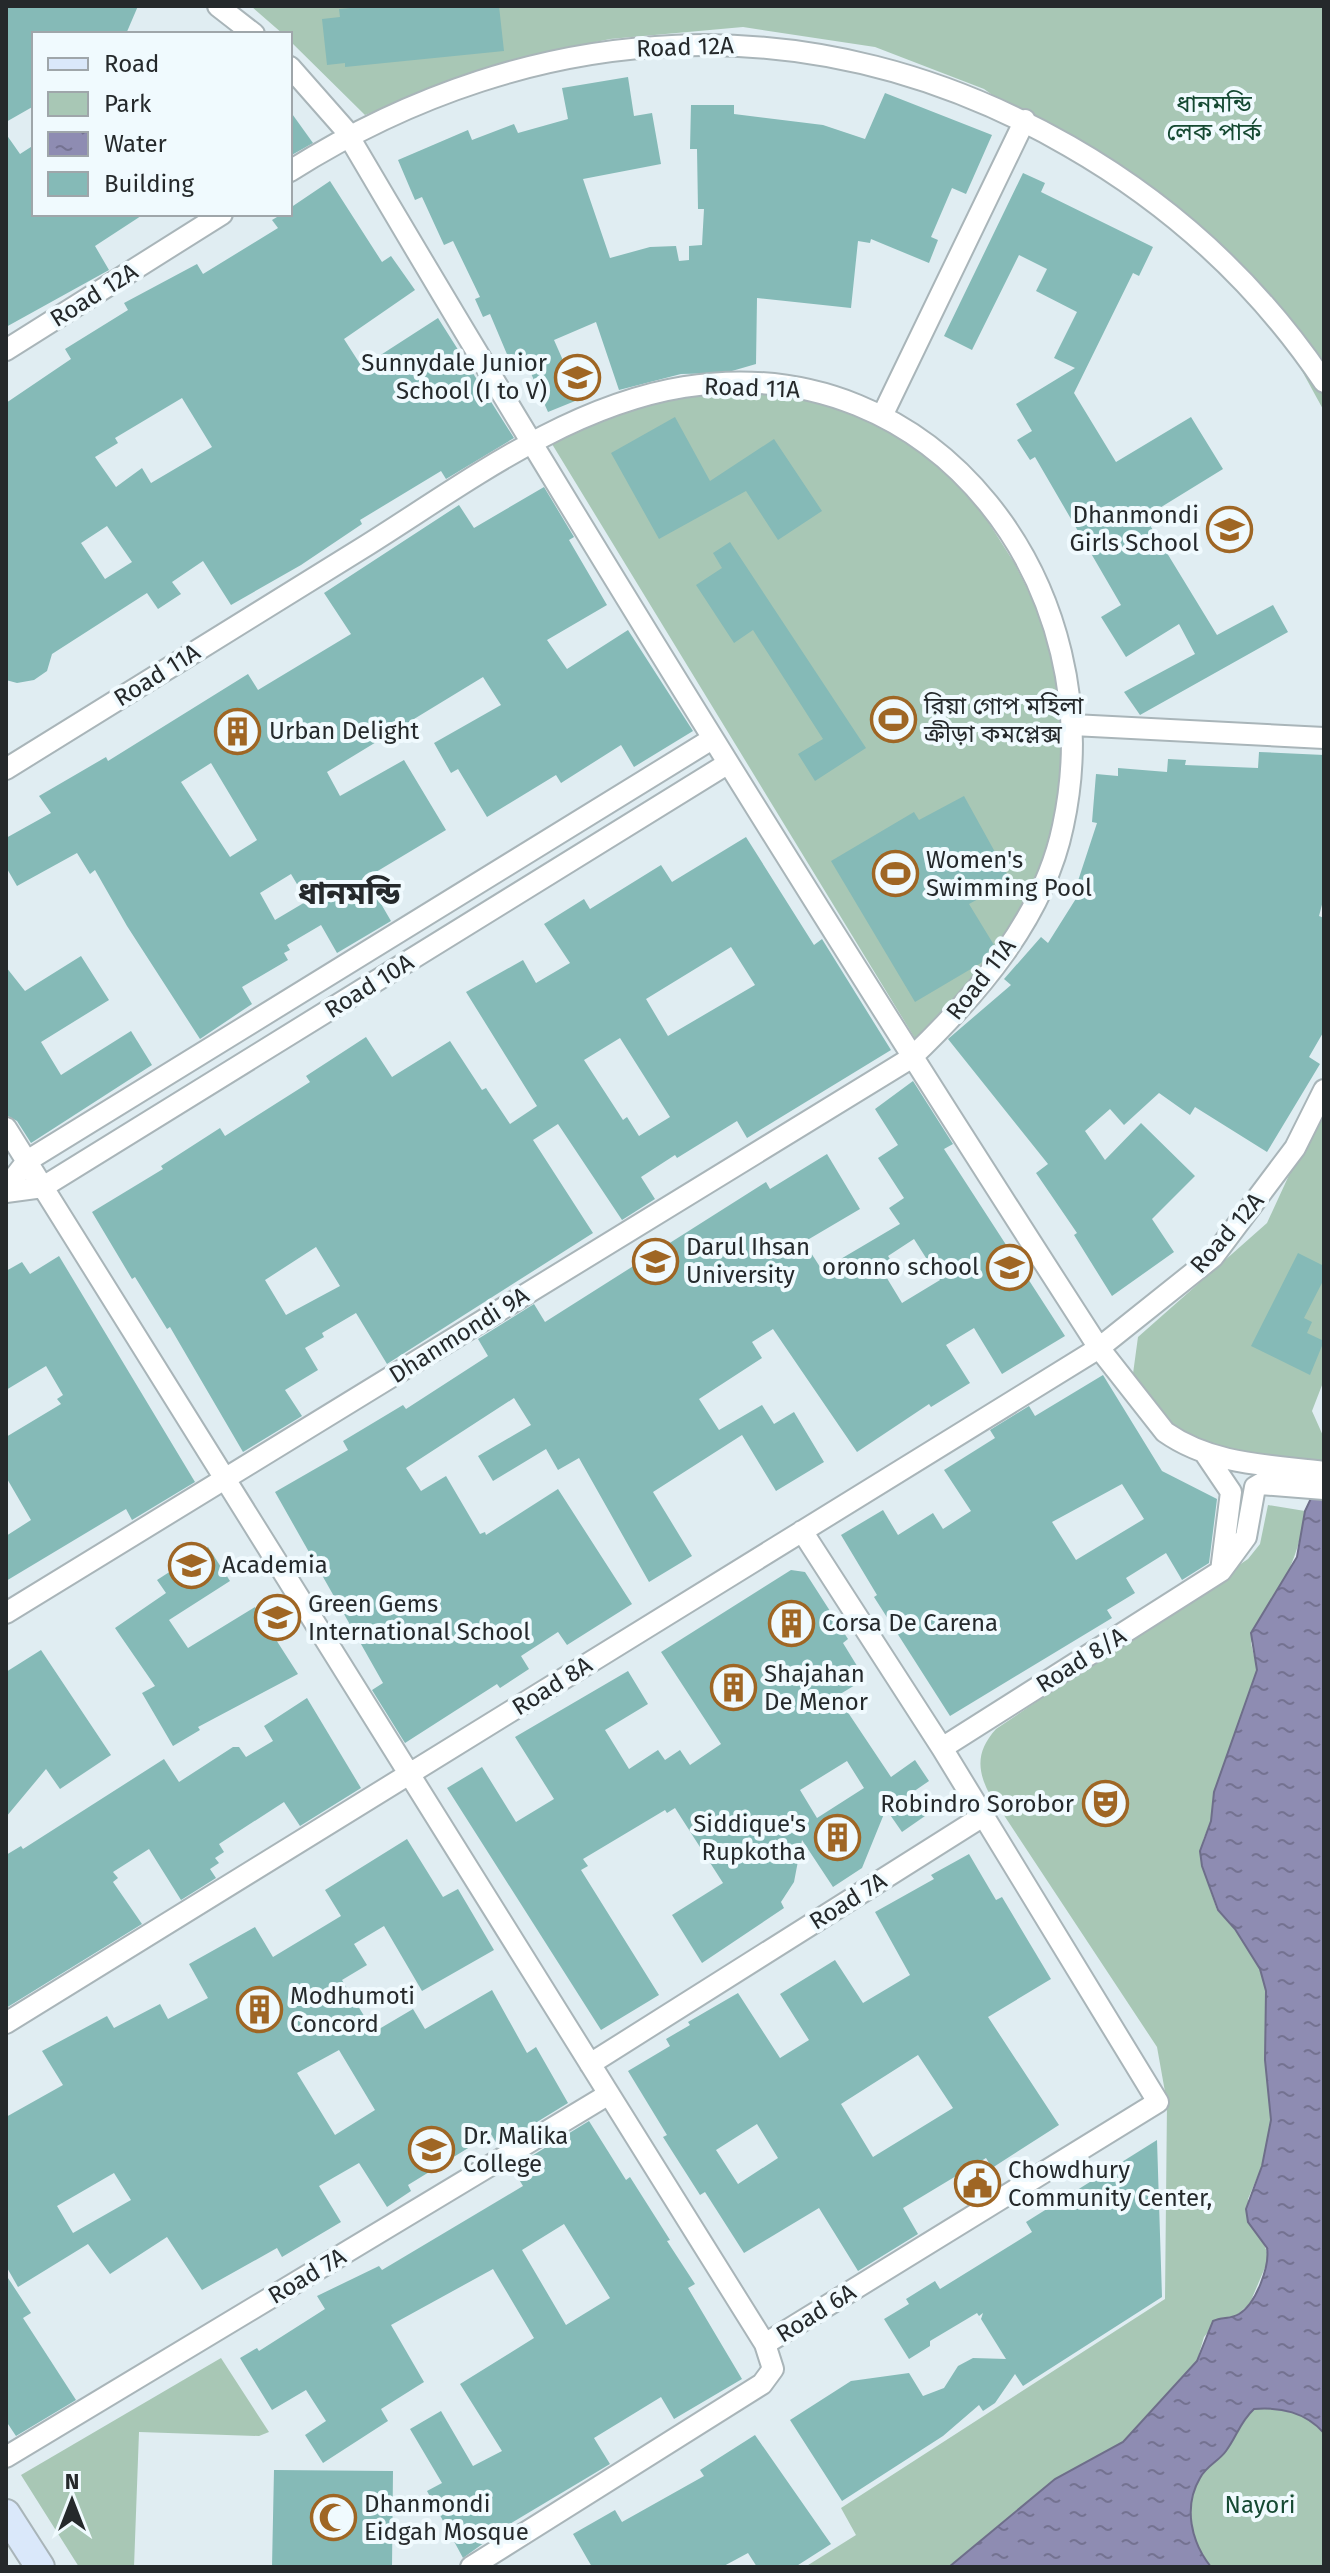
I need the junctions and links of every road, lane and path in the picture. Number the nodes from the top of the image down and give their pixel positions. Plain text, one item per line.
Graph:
1 (218, 6) edge
2 (251, 32) edge
3 (292, 69) edge
4 (1025, 120) junction
5 (348, 134) junction
6 (292, 170) edge
7 (219, 216) edge
8 (6, 350) edge
9 (1324, 382) edge
10 (883, 414) junction
11 (529, 444) junction
12 (1073, 725) junction
13 (1324, 738) edge
14 (712, 739) junction
15 (727, 764) junction
16 (6, 769) edge
17 (911, 1058) junction
18 (1324, 1090) edge
19 (6, 1128) edge
20 (27, 1161) junction
21 (43, 1187) junction
22 (6, 1190) edge
23 (1099, 1348) junction
24 (1206, 1455) junction
25 (1324, 1472) edge
26 (1260, 1474) junction
27 (225, 1479) junction
28 (1324, 1489) edge
29 (802, 1531) junction
30 (1221, 1571) junction
31 (6, 1613) edge
32 (942, 1748) junction
33 (409, 1774) junction
34 (983, 1816) junction
35 (6, 2023) edge
36 (590, 2064) junction
37 (609, 2094) junction
38 (765, 2344) junction
39 (6, 2457) edge
40 (6, 2514) edge
41 (40, 2567) edge
42 (471, 2567) edge

1 - 2 street
3 - 5 street
4 - 5 street, Road 12A
4 - 9 street, Road 12A
4 - 10 street
5 - 6 street, Road 12A
5 - 11 street
7 - 8 street, Road 12A
10 - 11 street, Road 11A
10 - 12 street, Road 11A
11 - 14 street
11 - 16 street, Road 11A
12 - 13 street
12 - 17 street, Road 11A
14 - 15 street
14 - 20 street, Road 10A
15 - 17 street
15 - 21 street, Road 10A
17 - 23 street
17 - 27 street, Dhanmondi 9A
18 - 23 street, Road 12A
19 - 20 street
20 - 21 street
20 - 22 street, Road 10A
21 - 22 street, Road 10A
21 - 27 street
23 - 24 street
23 - 29 street, Road 8A
24 - 26 street
24 - 30 street
25 - 26 street
26 - 28 street
26 - 30 street, Road 8/A
27 - 31 street, Dhanmondi 9A
27 - 33 street
29 - 32 street
29 - 33 street, Road 8A
30 - 32 street, Road 8/A
32 - 34 street
33 - 35 street, Road 8A
33 - 36 street
34 - 36 street, Road 7A
34 - 38 street, Road 6A
36 - 37 street
37 - 38 street
37 - 39 street, Road 7A
38 - 42 street, Road 6A
40 - 41 main road

